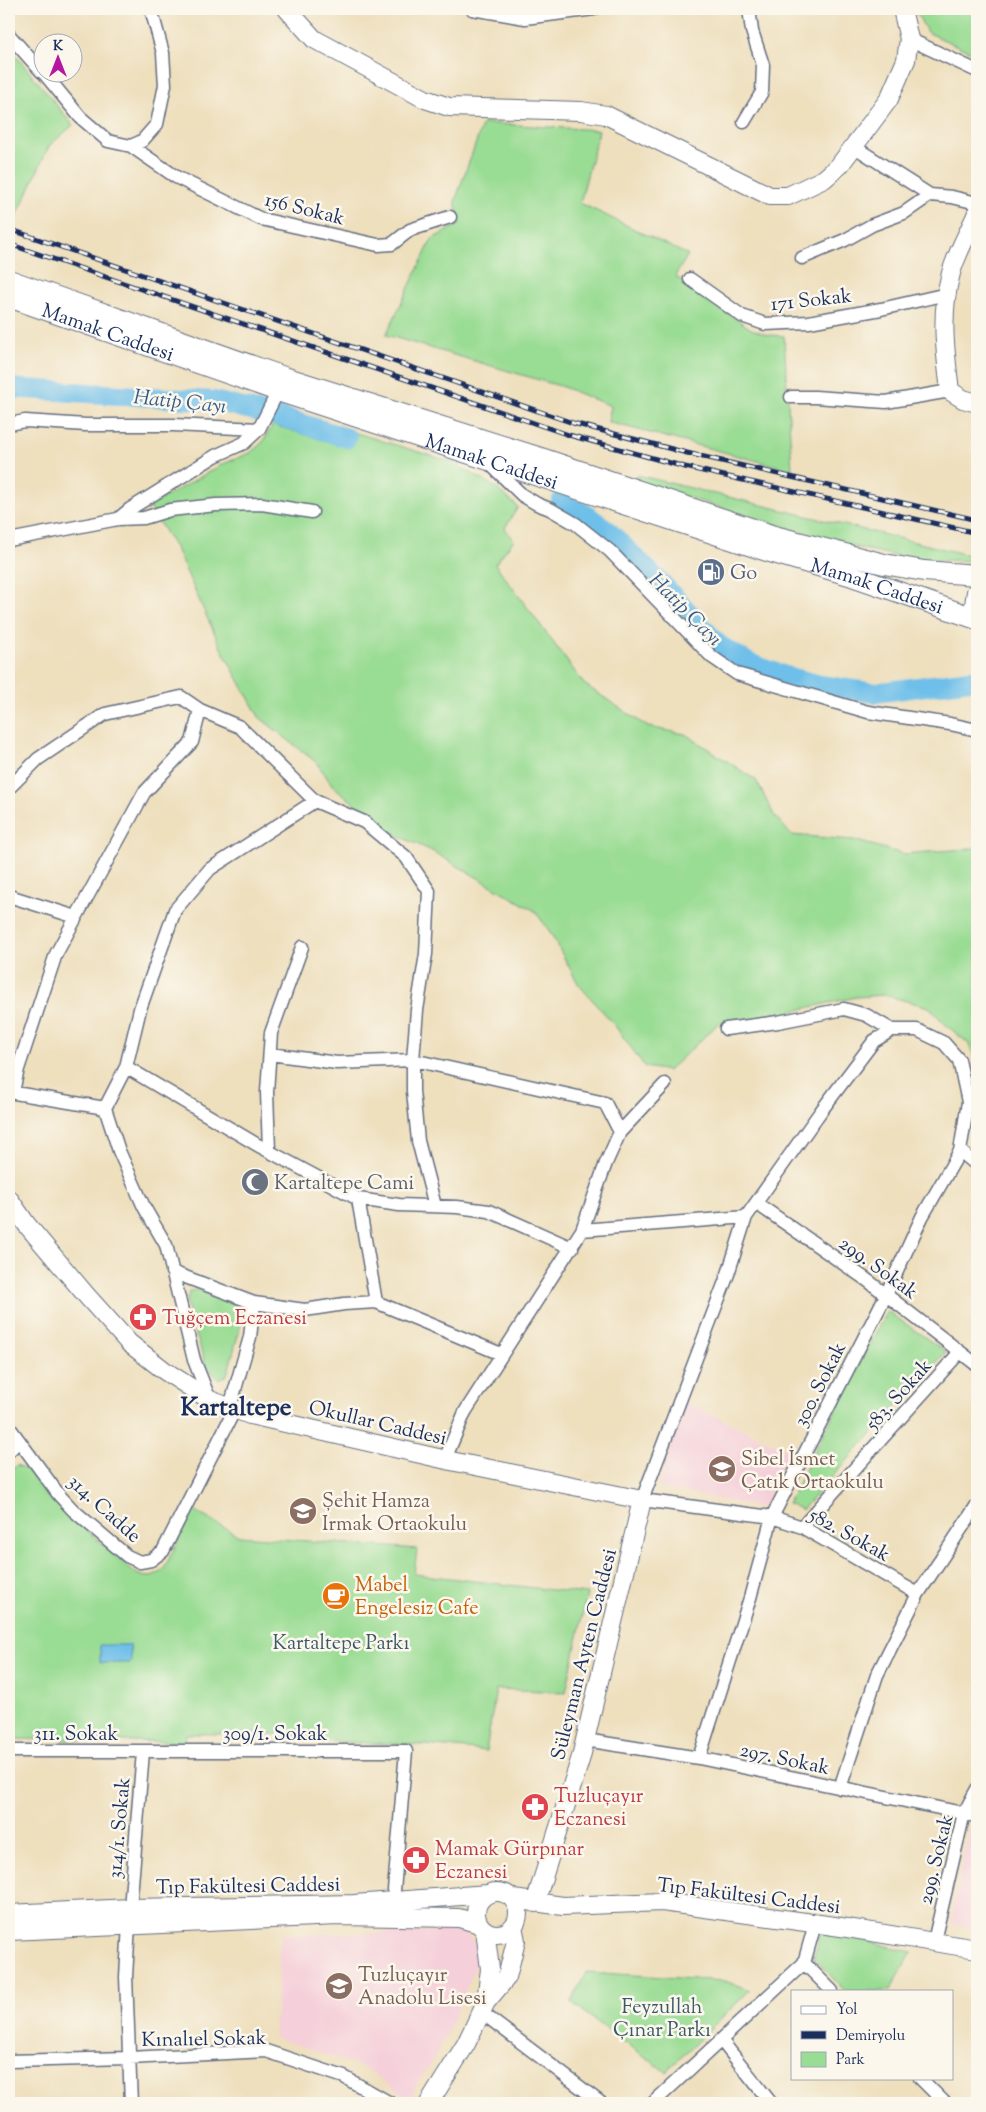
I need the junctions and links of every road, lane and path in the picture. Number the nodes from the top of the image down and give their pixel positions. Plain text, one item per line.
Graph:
1 (151, 9) edge
2 (286, 9) edge
3 (472, 9) edge
4 (594, 9) edge
5 (749, 9) edge
6 (902, 9) edge
7 (9, 35) edge
8 (909, 39) junction
9 (32, 60) edge
10 (977, 70) edge
11 (51, 82) edge
12 (744, 122) dead end
13 (131, 146) junction
14 (853, 146) junction
15 (930, 195) junction
16 (977, 203) edge
17 (977, 213) edge
18 (450, 217) dead end
19 (802, 258) dead end
20 (690, 279) dead end
21 (9, 280) edge
22 (947, 294) junction
23 (9, 297) edge
24 (950, 391) junction
25 (791, 397) dead end
26 (274, 400) junction
27 (977, 403) edge
28 (9, 424) edge
29 (261, 426) junction
30 (483, 458) junction
31 (312, 512) dead end
32 (118, 518) junction
33 (9, 540) edge
34 (977, 575) edge
35 (977, 592) edge
36 (977, 614) edge
37 (977, 619) edge
38 (200, 710) junction
39 (977, 730) edge
40 (9, 788) edge
41 (314, 801) junction
42 (9, 896) edge
43 (76, 917) junction
44 (302, 947) dead end
45 (726, 1029) dead end
46 (892, 1030) junction
47 (270, 1054) junction
48 (413, 1060) junction
49 (126, 1067) junction
50 (665, 1084) dead end
51 (11, 1092) edge
52 (105, 1108) junction
53 (620, 1132) junction
54 (269, 1151) junction
55 (960, 1151) junction
56 (977, 1165) edge
57 (9, 1199) edge
58 (358, 1199) junction
59 (756, 1203) junction
60 (436, 1206) junction
61 (746, 1217) junction
62 (582, 1230) junction
63 (572, 1248) junction
64 (172, 1272) junction
65 (886, 1295) junction
66 (376, 1302) junction
67 (254, 1303) junction
68 (960, 1352) junction
69 (501, 1354) junction
70 (977, 1365) edge
71 (210, 1400) junction
72 (233, 1408) junction
73 (9, 1427) edge
74 (19, 1441) junction
75 (9, 1451) edge
76 (445, 1460) junction
77 (642, 1500) junction
78 (977, 1505) edge
79 (772, 1517) junction
80 (802, 1527) junction
81 (918, 1594) junction
82 (585, 1740) junction
83 (9, 1751) edge
84 (143, 1752) junction
85 (699, 1758) junction
86 (840, 1788) junction
87 (977, 1789) edge
88 (964, 1813) junction
89 (977, 1816) edge
90 (488, 1894) junction
91 (513, 1899) junction
92 (392, 1902) junction
93 (535, 1903) junction
94 (9, 1914) edge
95 (130, 1916) junction
96 (815, 1924) junction
97 (513, 1926) junction
98 (482, 1927) junction
99 (9, 1931) edge
100 (942, 1943) junction
101 (977, 1949) edge
102 (977, 1961) edge
103 (804, 1963) junction
104 (831, 1990) edge
105 (484, 2007) junction
106 (721, 2040) junction
107 (129, 2058) junction
108 (9, 2061) edge
109 (922, 2080) edge
110 (131, 2103) edge
111 (390, 2103) edge
112 (429, 2103) edge
113 (601, 2103) edge
114 (652, 2103) edge
115 (771, 2103) edge
116 (945, 2103) edge

1 - 13 street
2 - 14 street
3 - 4 street
5 - 12 street
6 - 8 street
7 - 9 street, 156 Sokak
8 - 10 street
8 - 14 street
11 - 13 street, 156 Sokak
13 - 18 street, 156 Sokak
14 - 15 street
15 - 16 street
15 - 19 street
17 - 22 street
20 - 22 street, 171 Sokak
21 - 34 main road, Mamak Caddesi
22 - 24 street
23 - 26 main road, Mamak Caddesi
24 - 25 street
24 - 27 street
26 - 29 street
26 - 30 main road, Mamak Caddesi
28 - 29 street
29 - 32 street
30 - 37 main road, Mamak Caddesi
30 - 39 street
31 - 32 street
32 - 33 street
35 - 36 main road
38 - 40 street
38 - 41 street
38 - 43 street
41 - 48 street
41 - 49 street
42 - 43 street
43 - 51 street
44 - 47 street
45 - 46 street
46 - 55 street
46 - 59 street
47 - 48 street
47 - 54 street
48 - 53 street
48 - 60 street
49 - 52 street
49 - 54 street
50 - 53 street
51 - 52 street
52 - 64 street
53 - 62 street
54 - 58 street
55 - 56 street
55 - 65 street, 300. Sokak
57 - 71 street, Okullar Caddesi
58 - 60 street
58 - 66 street
59 - 61 street
59 - 65 street, 299. Sokak
60 - 63 street
61 - 62 street
61 - 77 street
62 - 63 street
63 - 69 street
64 - 67 street
64 - 71 street
65 - 68 street, 299. Sokak
65 - 79 street, 300. Sokak
66 - 67 street
66 - 69 street
67 - 72 street, 314. Cadde
68 - 70 street, 299. Sokak
68 - 80 street, 583. Sokak
69 - 76 street
71 - 72 street, Okullar Caddesi
72 - 74 street, 314. Cadde
72 - 76 street, Okullar Caddesi
73 - 74 street, 314. Cadde
74 - 75 street
76 - 77 street, Okullar Caddesi
77 - 79 street, 582. Sokak
77 - 82 street, Süleyman Ayten Caddesi
78 - 81 street
79 - 80 street, 582. Sokak
79 - 85 street, 300. Sokak
80 - 81 street, 582. Sokak
81 - 86 street
82 - 85 street, 297. Sokak
82 - 93 street, Süleyman Ayten Caddesi
83 - 84 street, 311. Sokak
84 - 92 street, 309/1. Sokak
84 - 95 street, 314/1. Sokak
85 - 86 street, 297. Sokak
86 - 88 street, 297. Sokak
87 - 88 street, 299. Sokak
88 - 89 street, 297. Sokak
88 - 100 street, 299. Sokak
90 - 91 street
90 - 92 street, Tıp Fakültesi Caddesi
90 - 98 street
91 - 93 street, Tıp Fakültesi Caddesi
91 - 97 street
92 - 95 street, Tıp Fakültesi Caddesi
93 - 96 street, Tıp Fakültesi Caddesi
94 - 95 street, Tıp Fakültesi Caddesi
95 - 98 street
95 - 99 street
95 - 107 street, 314/1. Sokak
96 - 100 street, Tıp Fakültesi Caddesi
96 - 103 street
97 - 98 street
97 - 105 street
98 - 105 street
100 - 101 street, Tıp Fakültesi Caddesi
100 - 102 street
103 - 104 street
103 - 106 street
105 - 112 street
105 - 113 street
106 - 114 street
106 - 115 street
107 - 108 street, Kınalıel Sokak
107 - 110 street, 314/1. Sokak
107 - 111 street, Kınalıel Sokak
109 - 116 street

